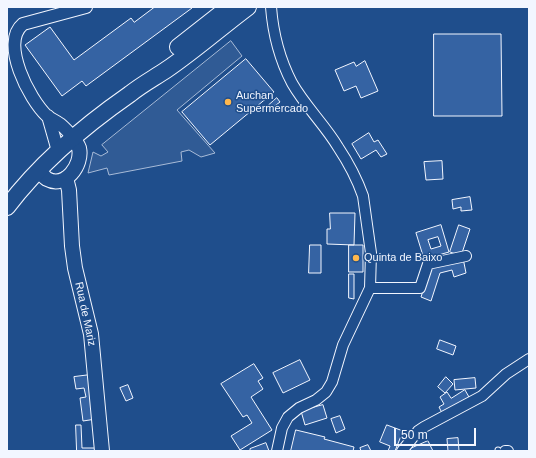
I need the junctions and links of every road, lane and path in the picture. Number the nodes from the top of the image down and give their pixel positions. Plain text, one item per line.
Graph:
1 (86, 7) edge
2 (229, 7) edge
3 (248, 7) edge
4 (271, 7) edge
5 (131, 93) junction
6 (48, 116) junction
7 (73, 137) junction
8 (58, 151) junction
9 (39, 170) junction
10 (66, 178) junction
11 (7, 207) edge
12 (466, 256) dead end
13 (370, 288) junction
14 (529, 359) edge
15 (102, 451) edge
16 (278, 451) edge
17 (402, 451) edge

1 - 6 street
2 - 5 main road
3 - 5 main road
4 - 13 street
5 - 7 main road
6 - 7 street
6 - 8 street
7 - 8 main road
7 - 10 main road
8 - 9 main road
9 - 10 main road
9 - 11 main road
10 - 15 main road, Rua de Mariz
12 - 13 street
13 - 16 street
14 - 17 street

